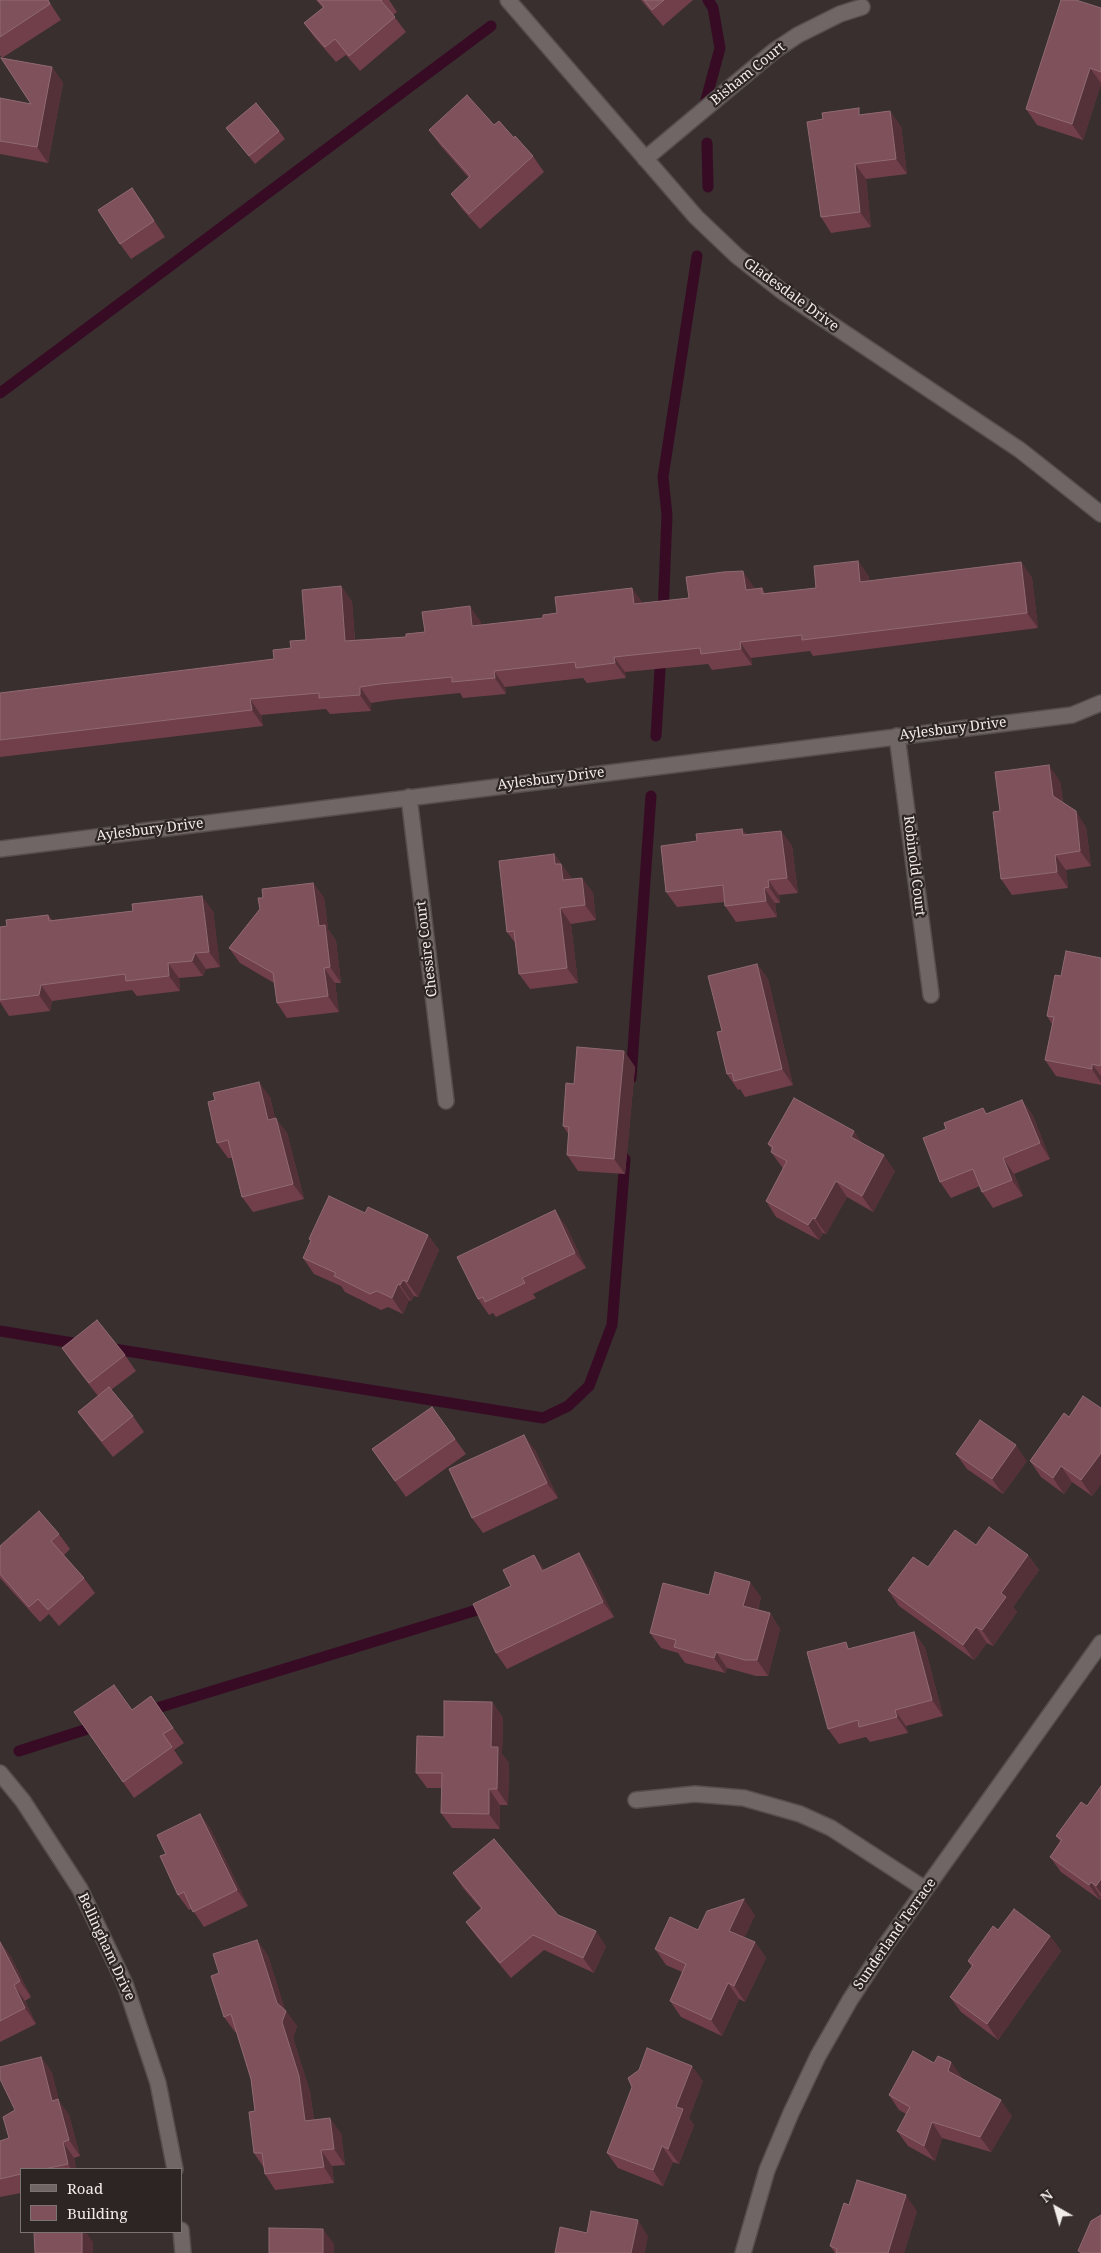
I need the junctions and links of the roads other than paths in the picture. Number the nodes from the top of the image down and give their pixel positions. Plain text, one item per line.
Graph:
1 (508, 0) edge
2 (862, 7) dead end
3 (645, 159) junction
4 (1101, 514) edge
5 (1101, 703) edge
6 (897, 736) junction
7 (409, 797) junction
8 (0, 848) edge
9 (930, 996) dead end
10 (446, 1101) dead end
11 (1101, 1643) edge
12 (0, 1774) edge
13 (636, 1800) dead end
14 (925, 1889) junction
15 (175, 2168) edge
16 (181, 2233) edge
17 (183, 2253) edge
18 (743, 2253) edge

1 - 3 street, Gladesdale Drive
2 - 3 street, Bisham Court
3 - 4 street, Gladesdale Drive
5 - 6 street, Aylesbury Drive
6 - 7 street, Aylesbury Drive
6 - 9 street, Robinold Court
7 - 8 street, Aylesbury Drive
7 - 10 street, Chessire Court
11 - 14 street, Sunderland Terrace
12 - 15 street, Bellingham Drive
13 - 14 street
14 - 18 street, Sunderland Terrace
16 - 17 street

